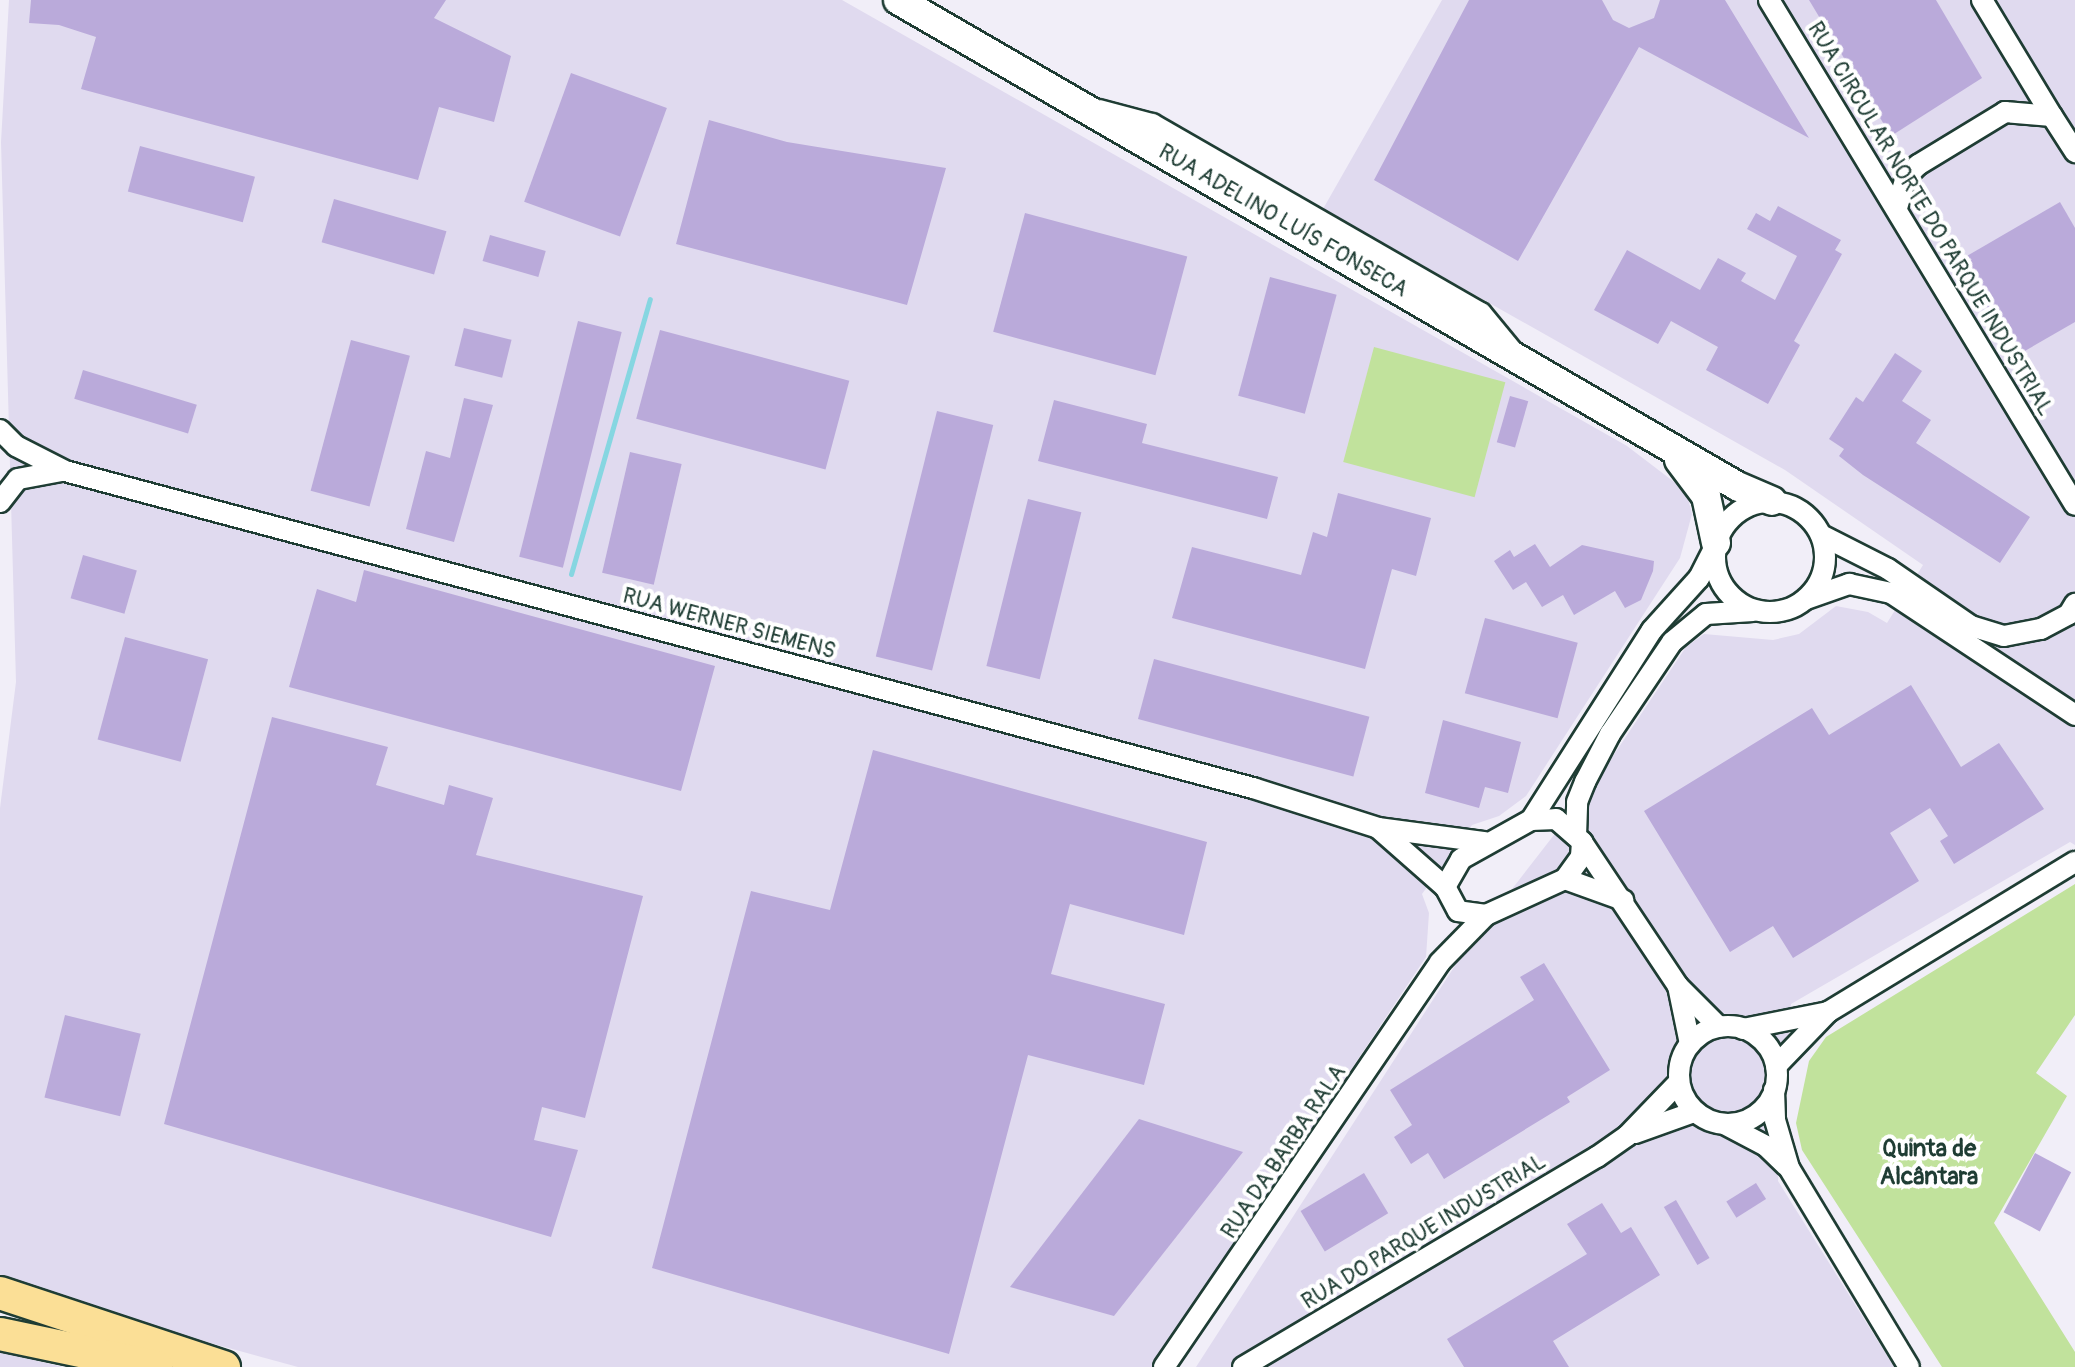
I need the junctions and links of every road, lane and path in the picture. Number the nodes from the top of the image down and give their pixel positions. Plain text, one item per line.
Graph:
1 (898, 0) edge
2 (1769, 0) edge
3 (1982, 0) edge
4 (2052, 116) junction
5 (2075, 152) edge
6 (1897, 208) junction
7 (0, 430) edge
8 (1665, 444) junction
9 (65, 471) junction
10 (1772, 501) junction
11 (0, 502) edge
12 (2075, 505) edge
13 (1821, 535) junction
14 (1716, 544) junction
15 (1806, 599) junction
16 (2075, 604) edge
17 (1758, 611) junction
18 (2075, 715) edge
19 (1531, 820) junction
20 (1378, 828) junction
21 (1579, 839) junction
22 (1485, 842) junction
23 (2075, 862) edge
24 (1565, 879) junction
25 (1445, 887) junction
26 (1623, 900) junction
27 (1458, 911) junction
28 (1486, 915) junction
29 (1440, 962) junction
30 (1678, 986) junction
31 (1828, 1012) junction
32 (1719, 1027) junction
33 (1743, 1029) junction
34 (1690, 1044) junction
35 (1776, 1066) junction
36 (1679, 1082) junction
37 (1774, 1090) junction
38 (1694, 1112) junction
39 (1726, 1125) junction
40 (1627, 1136) junction
41 (1789, 1168) junction
42 (0, 1293) edge
43 (87, 1320) junction
44 (0, 1334) edge
45 (44, 1343) junction
46 (157, 1367) edge
47 (224, 1367) edge
48 (1164, 1367) edge
49 (1243, 1367) edge
50 (1909, 1367) edge

1 - 8 street, RUA ADELINO LUÍS FONSECA
2 - 6 street, RUA CIRCULAR NORTE DO PARQUE INDUSTRIAL
3 - 4 street
4 - 5 street
4 - 6 street
6 - 12 street, RUA CIRCULAR NORTE DO PARQUE INDUSTRIAL
7 - 9 street
8 - 10 street, RUA ADELINO LUÍS FONSECA
8 - 14 street, RUA ADELINO LUÍS FONSECA
9 - 11 street
9 - 20 street, RUA WERNER SIEMENS
10 - 13 street
10 - 14 street
13 - 15 street
13 - 16 street
14 - 17 street
14 - 19 street
15 - 17 street
15 - 18 street
17 - 21 street
19 - 21 street
19 - 22 street
20 - 22 street, RUA WERNER SIEMENS
20 - 25 street, RUA WERNER SIEMENS
21 - 24 street
21 - 26 street
22 - 25 street
23 - 31 street
24 - 26 street
24 - 28 street
25 - 27 street
26 - 30 street
27 - 28 street
27 - 29 street, RUA DA BARBA RALA
28 - 29 street, RUA DA BARBA RALA
29 - 48 street, RUA DA BARBA RALA
30 - 32 street
30 - 34 street
31 - 33 street
31 - 35 street
32 - 33 street
32 - 34 street
33 - 35 street
34 - 36 street
35 - 37 street
36 - 38 street
36 - 40 street, RUA DO PARQUE INDUSTRIAL
37 - 39 street
37 - 41 street
38 - 39 street
38 - 40 street, RUA DO PARQUE INDUSTRIAL
39 - 41 street
40 - 49 street, RUA DO PARQUE INDUSTRIAL
41 - 50 street
42 - 43 main road
43 - 45 main road
43 - 47 main road
44 - 45 main road
45 - 46 main road

